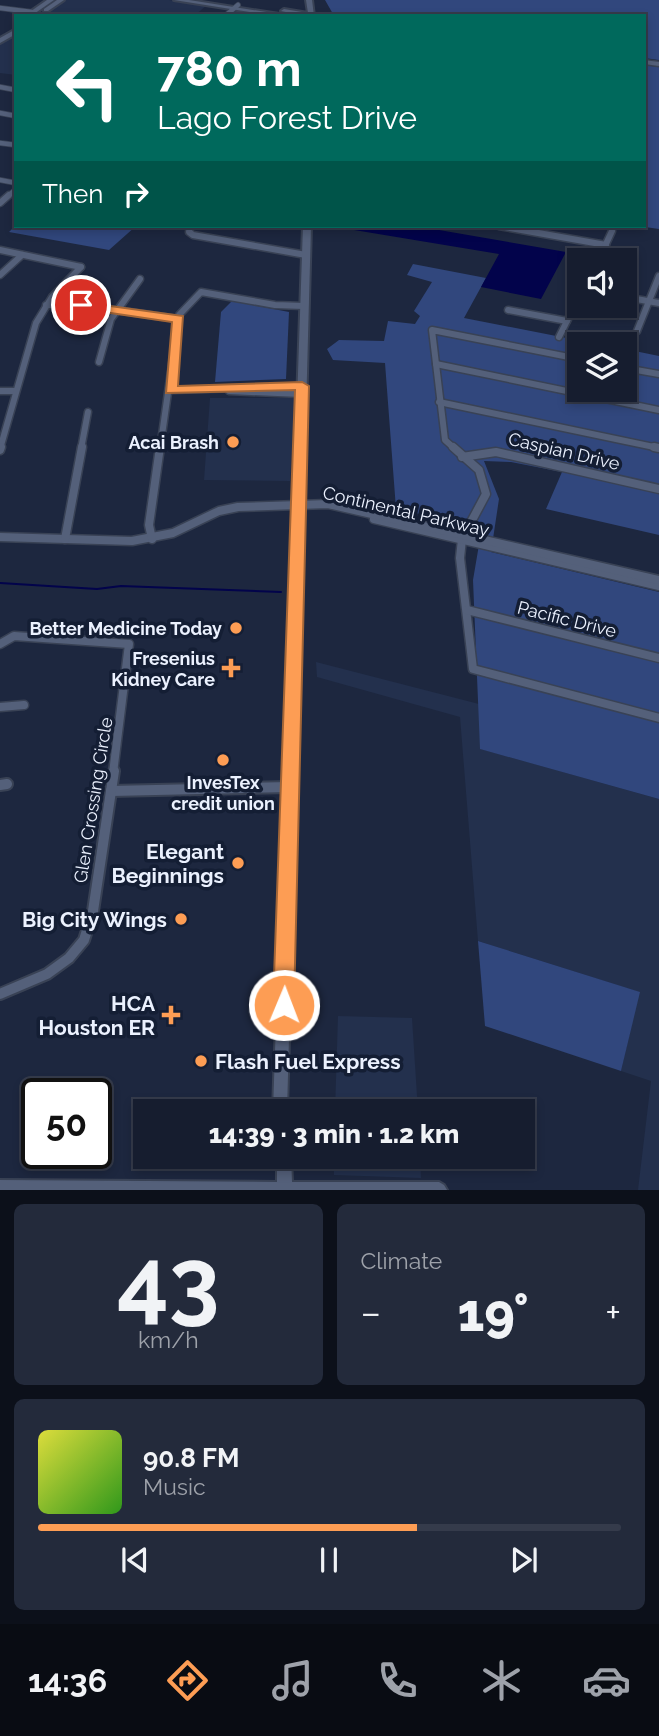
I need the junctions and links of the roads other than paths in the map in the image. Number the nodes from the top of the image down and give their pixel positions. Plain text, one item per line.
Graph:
1 (16, 0) edge
2 (51, 0) edge
3 (61, 0) edge
4 (177, 0) edge
5 (205, 0) edge
6 (239, 7) junction
7 (1, 9) edge
8 (27, 14) edge
9 (33, 14) edge
10 (34, 14) edge
11 (228, 14) edge
12 (234, 14) edge
13 (278, 14) edge
14 (304, 14) edge
15 (14, 191) edge
16 (0, 203) edge
17 (190, 228) edge
18 (307, 228) edge
19 (510, 228) edge
20 (612, 231) dead end
21 (606, 245) junction
22 (604, 248) edge
23 (0, 250) edge
24 (22, 255) junction
25 (306, 255) junction
26 (0, 275) edge
27 (659, 276) edge
28 (140, 279) dead end
29 (637, 299) edge
30 (649, 301) junction
31 (659, 303) edge
32 (46, 304) junction
33 (304, 306) junction
34 (117, 310) junction
35 (508, 310) dead end
36 (568, 318) edge
37 (178, 319) junction
38 (567, 321) junction
39 (637, 331) dead end
40 (559, 337) dead end
41 (567, 357) edge
42 (99, 362) dead end
43 (436, 365) junction
44 (637, 370) edge
45 (659, 374) edge
46 (171, 390) junction
47 (302, 390) junction
48 (0, 391) edge
49 (15, 391) junction
50 (439, 402) junction
51 (659, 410) edge
52 (88, 412) dead end
53 (659, 448) edge
54 (0, 450) edge
55 (462, 457) junction
56 (659, 489) edge
57 (299, 504) junction
58 (0, 537) edge
59 (464, 537) junction
60 (152, 538) junction
61 (65, 539) junction
62 (659, 580) edge
63 (659, 586) edge
64 (467, 610) junction
65 (4, 641) edge
66 (659, 658) edge
67 (24, 705) dead end
68 (0, 707) edge
69 (659, 718) edge
70 (290, 787) junction
71 (111, 792) junction
72 (0, 994) edge
73 (280, 1099) edge
74 (284, 1169) edge
75 (0, 1188) edge
76 (285, 1189) edge
77 (439, 1190) edge

1 - 7 street
2 - 9 main road
3 - 10 main road
4 - 6 main road
5 - 6 main road
6 - 11 street
6 - 12 street
6 - 13 main road
6 - 14 main road
7 - 8 street
15 - 16 street
17 - 25 street
18 - 25 main road
19 - 21 street
20 - 21 street
21 - 22 street
23 - 24 street
24 - 26 street
24 - 32 street
25 - 33 main road
27 - 30 street
28 - 34 street
29 - 30 street
30 - 31 street
30 - 39 street
32 - 34 street
32 - 49 street
33 - 37 street
33 - 47 main road
34 - 37 street
34 - 42 street
35 - 38 street
36 - 38 street
37 - 46 street
38 - 40 street
41 - 43 street
43 - 50 street
43 - 51 street
44 - 45 street
46 - 47 street
46 - 60 street
47 - 57 main road
48 - 49 street
49 - 54 street
50 - 53 street
50 - 55 street
52 - 61 street
55 - 56 street, Caspian Drive
55 - 59 street
57 - 59 street, Continental Parkway
57 - 60 street, Continental Parkway
57 - 70 main road
58 - 61 street, Continental Parkway
59 - 62 street, Continental Parkway
59 - 63 street, Continental Parkway
59 - 64 street
60 - 61 street, Continental Parkway
64 - 66 street, Pacific Drive
64 - 69 street
65 - 71 street, Glen Crossing Circle
67 - 68 street
70 - 71 street
70 - 73 main road
71 - 72 street, Glen Crossing Circle
74 - 76 main road
75 - 76 main road
76 - 77 main road

